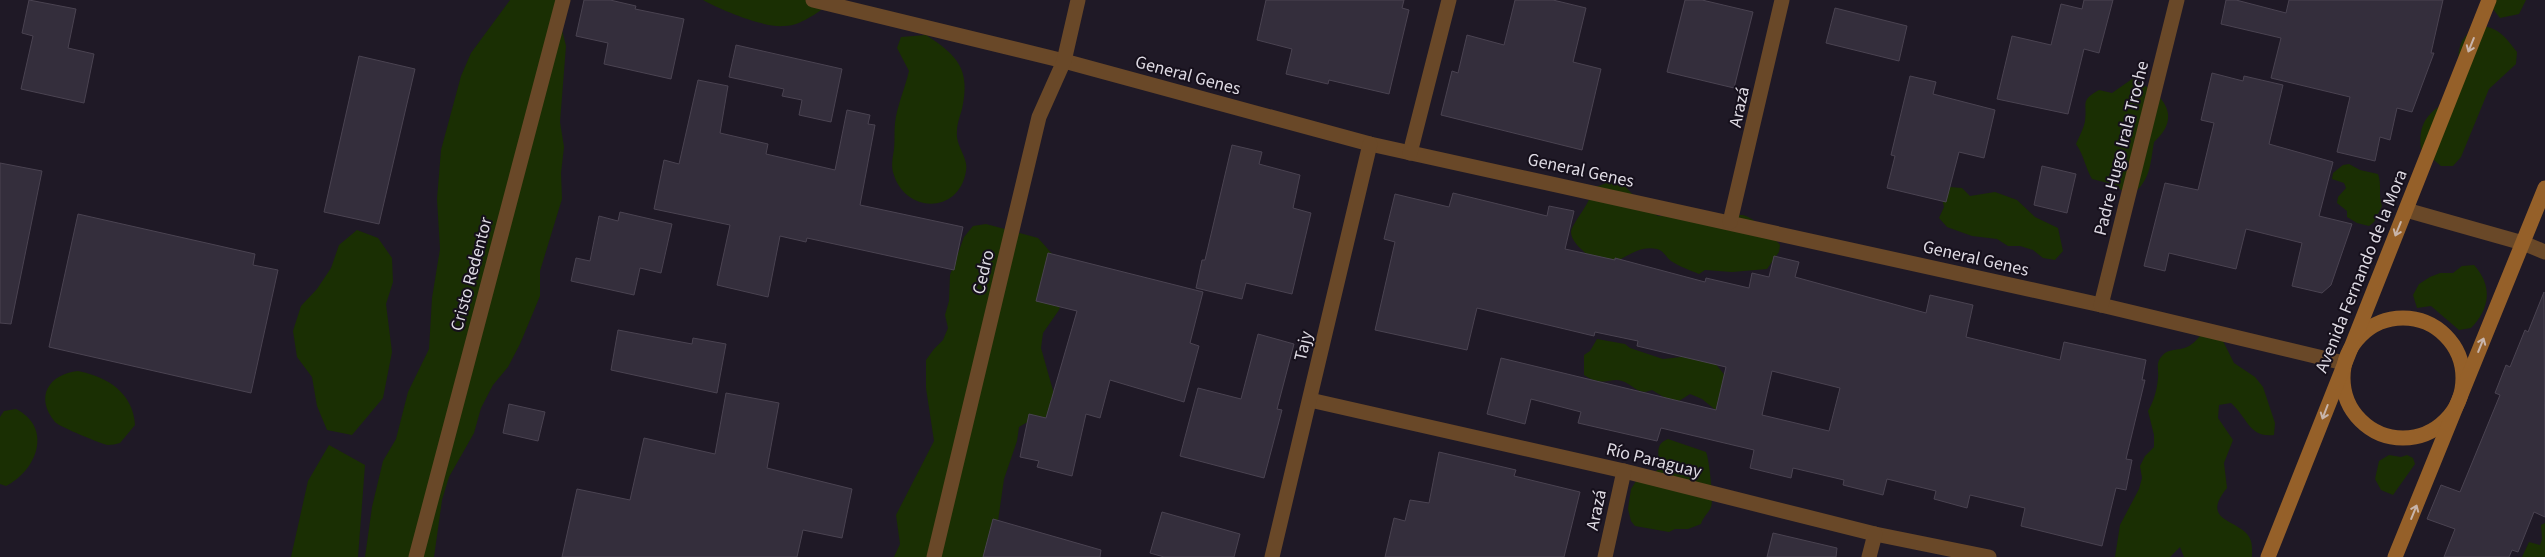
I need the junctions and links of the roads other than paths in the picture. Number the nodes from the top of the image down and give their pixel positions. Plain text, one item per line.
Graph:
1 (563, 0) edge
2 (813, 0) edge
3 (1078, 0) edge
4 (1449, 0) edge
5 (1782, 0) edge
6 (2178, 0) edge
7 (2489, 0) edge
8 (1064, 61) junction
9 (1370, 144) junction
10 (1410, 153) junction
11 (2545, 188) edge
12 (2406, 210) junction
13 (1730, 222) junction
14 (2523, 243) junction
15 (2545, 252) edge
16 (2101, 305) junction
17 (2344, 363) junction
18 (1310, 400) junction
19 (2456, 407) junction
20 (1624, 472) junction
21 (1874, 534) junction
22 (416, 557) edge
23 (934, 557) edge
24 (1272, 557) edge
25 (1605, 557) edge
26 (1869, 557) edge
27 (1989, 557) edge
28 (2268, 557) edge
29 (2395, 557) edge

1 - 22 street, Cristo Redentor
2 - 8 street, General Genes
3 - 8 street, Cedro
4 - 10 street
5 - 13 street, Arazá
6 - 16 street, Padre Hugo Irala Troche
7 -> 12 main road, Avenida Fernando de la Mora
8 - 9 street, General Genes
8 - 23 street, Cedro
9 - 10 street, General Genes
9 - 18 street, Tajy
10 - 13 street, General Genes
11 - 14 main road
12 - 14 street
12 -> 17 main road, Avenida Fernando de la Mora
13 - 16 street, General Genes
14 - 15 street
19 -> 14 main road
16 - 17 street, General Genes
17 - 19 main road
17 - 19 main road
17 -> 28 main road, Avenida Fernando de la Mora
18 - 20 street, Río Paraguay
18 - 24 street, Tajy
29 -> 19 main road
20 - 21 street, Río Paraguay
20 - 25 street, Arazá
21 - 26 street
21 - 27 street, Río Paraguay

